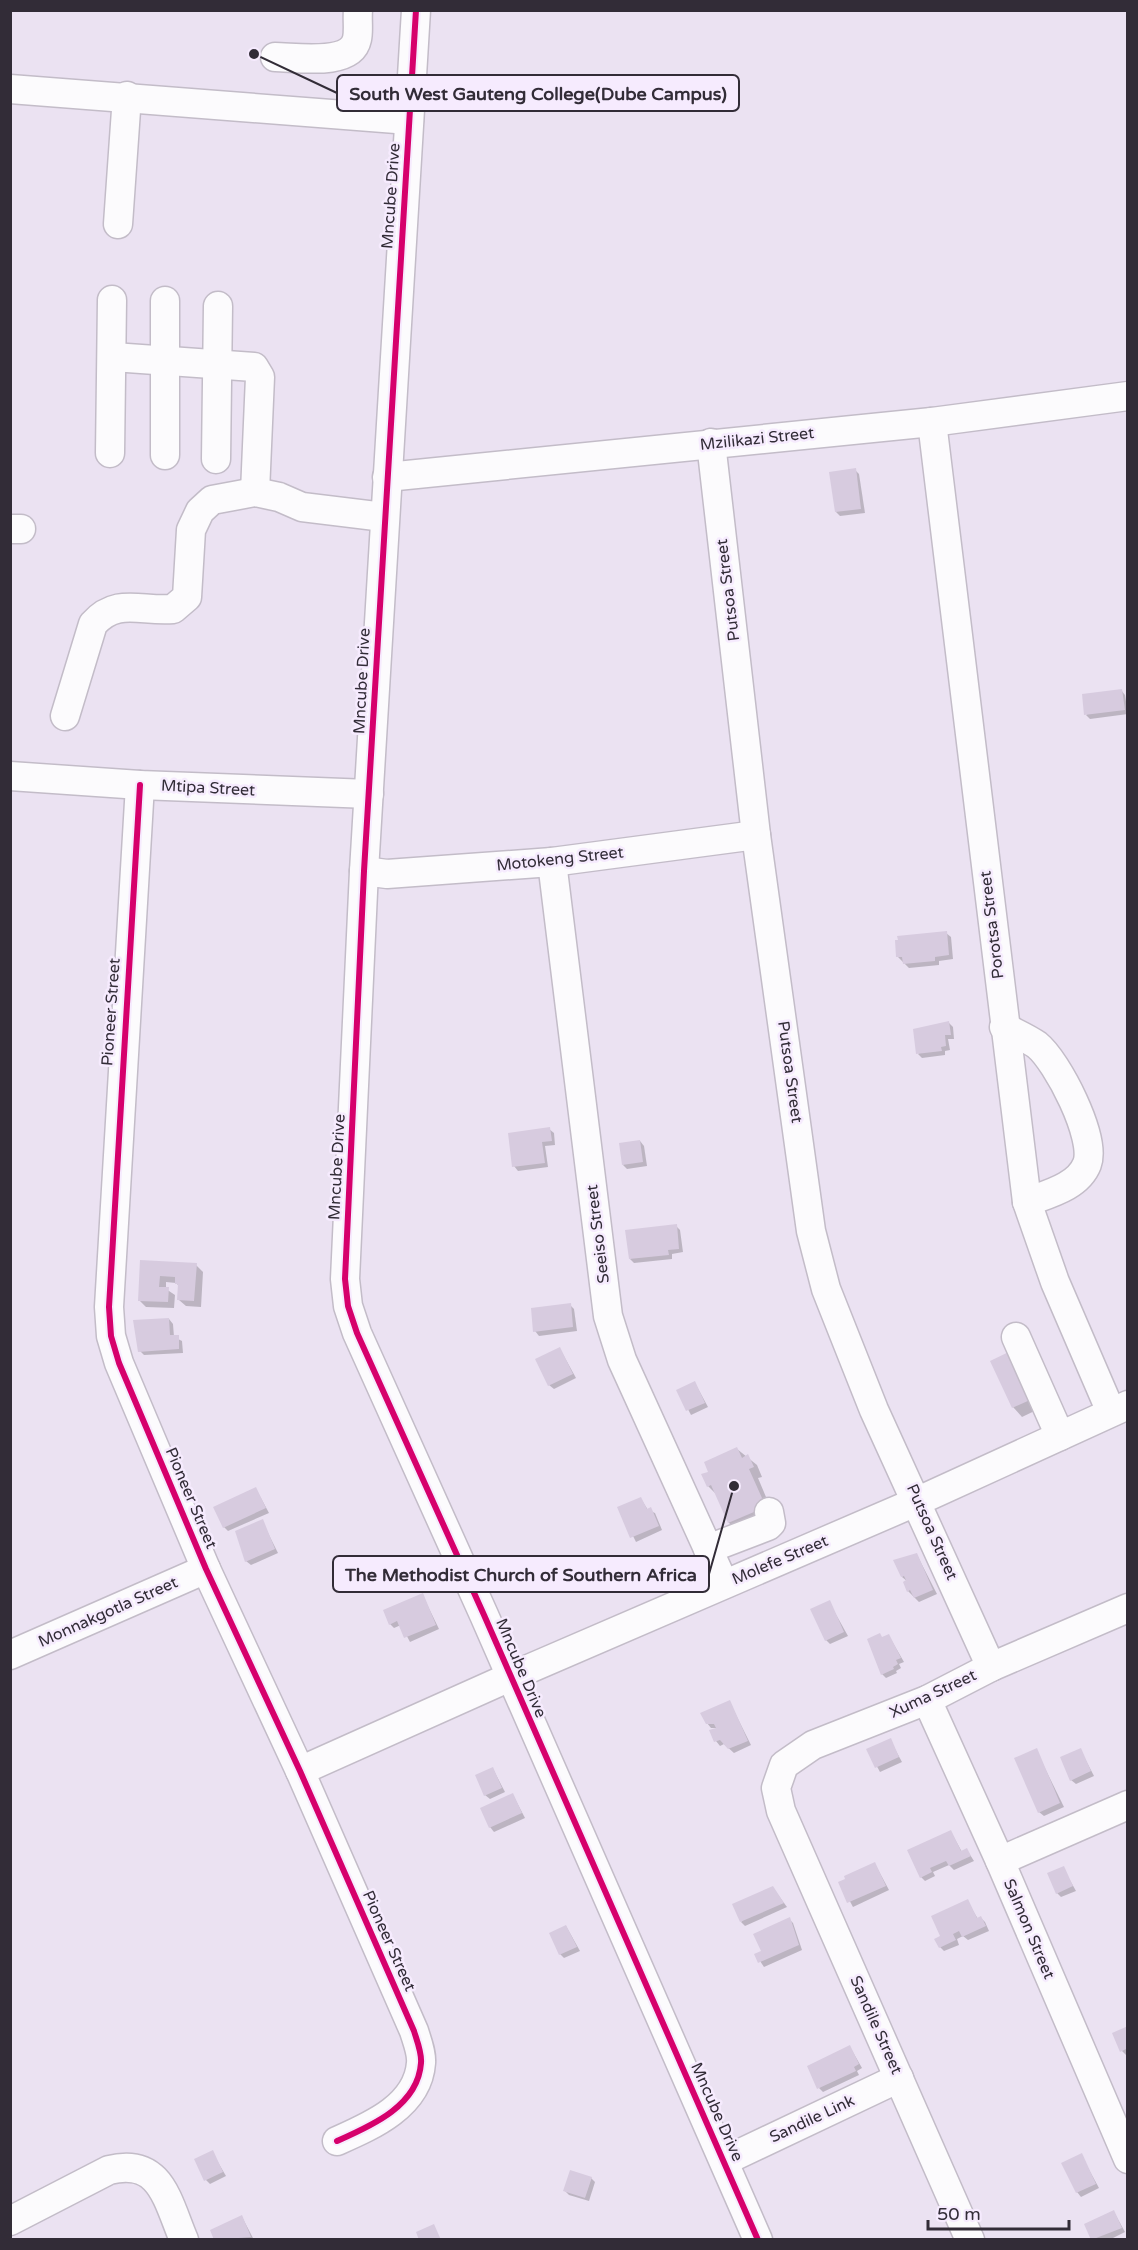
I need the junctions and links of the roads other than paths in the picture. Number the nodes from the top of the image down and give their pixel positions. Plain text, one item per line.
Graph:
1 (358, 10) edge
2 (416, 10) edge
3 (275, 57) dead end
4 (10, 89) edge
5 (127, 96) junction
6 (409, 120) junction
7 (118, 224) dead end
8 (112, 300) dead end
9 (165, 301) dead end
10 (218, 306) dead end
11 (113, 357) junction
12 (165, 361) junction
13 (218, 364) junction
14 (1128, 396) edge
15 (932, 422) junction
16 (711, 443) junction
17 (110, 453) dead end
18 (165, 455) dead end
19 (216, 459) dead end
20 (387, 477) junction
21 (255, 492) junction
22 (384, 517) junction
23 (65, 716) dead end
24 (10, 776) edge
25 (140, 785) junction
26 (369, 794) junction
27 (756, 835) junction
28 (552, 862) junction
29 (364, 871) junction
30 (1004, 1028) junction
31 (1027, 1202) junction
32 (1016, 1337) dead end
33 (1119, 1409) edge
34 (1060, 1436) junction
35 (918, 1502) junction
36 (769, 1512) dead end
37 (708, 1549) junction
38 (206, 1569) junction
39 (724, 1584) junction
40 (1128, 1608) edge
41 (11, 1654) edge
42 (991, 1667) junction
43 (510, 1677) junction
44 (927, 1700) junction
45 (300, 1771) junction
46 (1128, 1805) edge
47 (781, 1810) joint
48 (1000, 1861) junction
49 (899, 2078) junction
50 (337, 2141) dead end
51 (1128, 2159) edge
52 (724, 2161) junction
53 (10, 2221) edge
54 (184, 2240) edge
55 (758, 2240) edge
56 (970, 2240) edge

1 - 3 street
2 - 6 street, Mncube Drive
4 - 5 street
5 - 6 street
5 - 7 street
6 - 20 street, Mncube Drive
8 - 11 street
9 - 12 street
10 - 13 street
11 - 12 street
11 - 17 street
12 - 13 street
12 - 18 street
13 - 19 street
13 - 21 street
14 - 15 street, Mzilikazi Street
15 - 16 street, Mzilikazi Street
15 - 30 street, Porotsa Street
16 - 20 street, Mzilikazi Street
16 - 27 street, Putsoa Street
20 - 22 street, Mncube Drive
21 - 22 street
21 - 23 street
22 - 26 street, Mncube Drive
24 - 25 street, Mtipa Street
25 - 26 street, Mtipa Street
25 - 38 street, Pioneer Street
26 - 29 street, Mncube Drive
27 - 28 street, Motokeng Street
27 - 35 street, Putsoa Street
28 - 29 street, Motokeng Street
28 - 37 street, Seeiso Street
29 - 43 street, Mncube Drive
30 - 31 street, Porotsa Street
30 - 31 street
31 - 33 street, Porotsa Street
32 - 34 street
33 - 34 street, Molefe Street
34 - 35 street, Molefe Street
35 - 39 street, Molefe Street
35 - 42 street, Putsoa Street
36 - 37 street
37 - 39 street, Seeiso Street
38 - 41 street, Monnakgotla Street
38 - 45 street, Pioneer Street
39 - 43 street, Molefe Street
40 - 42 street, Xuma Street
42 - 44 street, Xuma Street
43 - 45 street, Molefe Street
43 - 52 street, Mncube Drive
44 - 47 street, Xuma Street
44 - 48 street, Salmon Street
45 - 50 street, Pioneer Street
46 - 48 street
47 - 49 street, Sandile Street
48 - 51 street, Salmon Street
49 - 52 street, Sandile Link
49 - 56 street, Sandile Street
52 - 55 street, Mncube Drive
53 - 54 street

